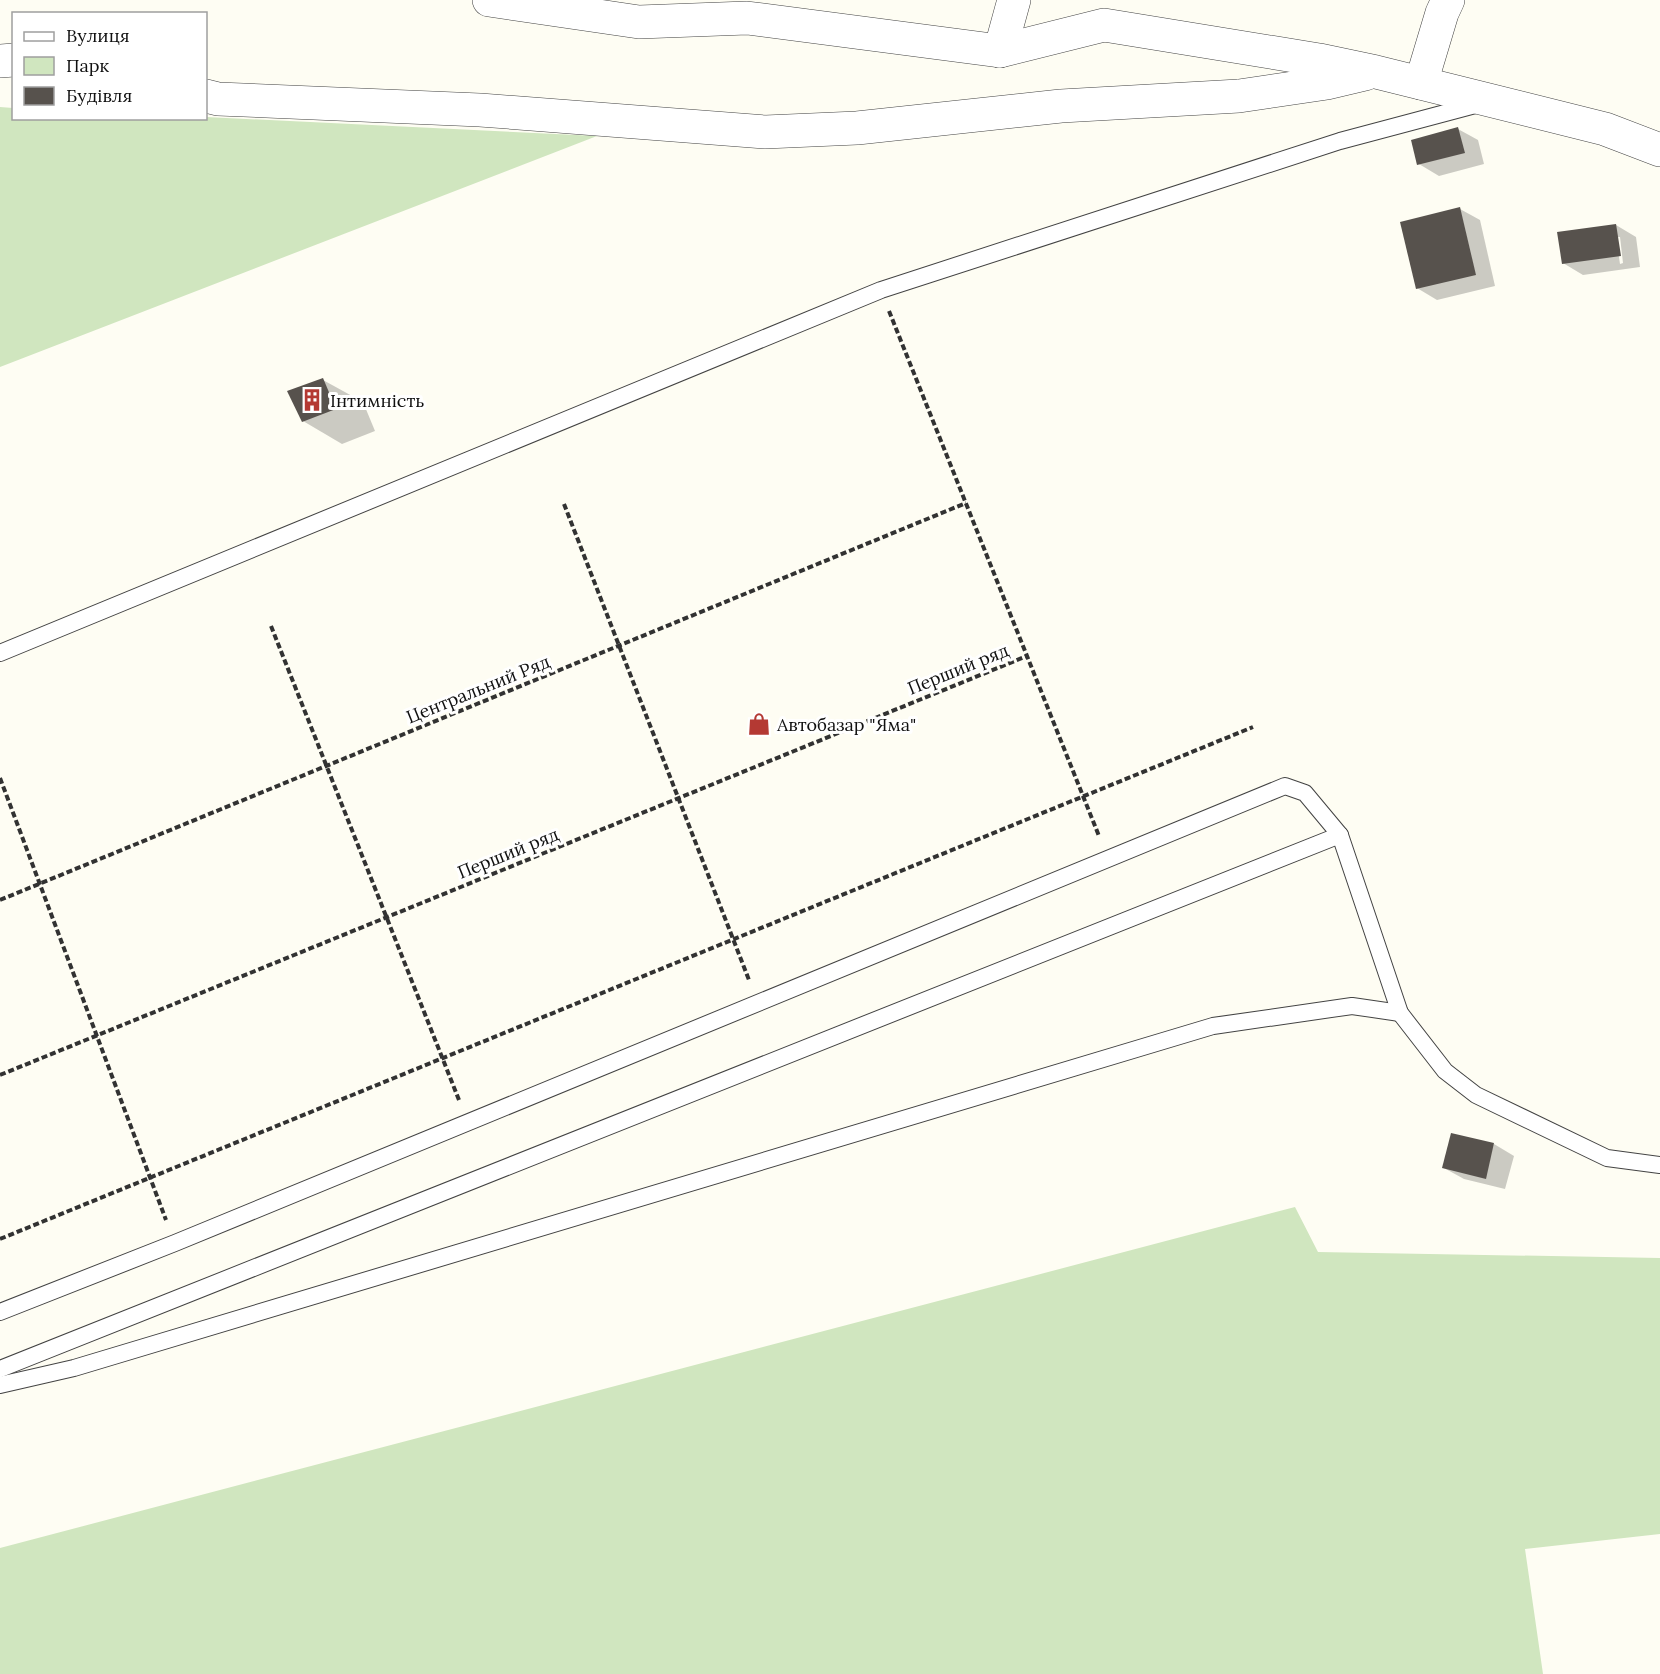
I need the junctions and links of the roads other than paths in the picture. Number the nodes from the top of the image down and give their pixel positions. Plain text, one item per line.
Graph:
1 (489, 0) edge
2 (1014, 0) edge
3 (1448, 0) edge
4 (749, 9) edge
5 (1000, 51) junction
6 (1376, 72) junction
7 (1421, 83) junction
8 (207, 96) edge
9 (1492, 100) junction
10 (1660, 150) edge
11 (0, 654) edge
12 (1340, 835) junction
13 (1400, 1013) junction
14 (1660, 1165) edge
15 (0, 1312) edge
16 (0, 1369) edge
17 (0, 1385) edge

1 - 4 street
2 - 5 street
3 - 7 street
4 - 5 street
5 - 6 street
6 - 7 street
6 - 8 street
7 - 9 street
9 - 10 street
9 - 11 lane
12 - 13 lane
12 - 15 lane
12 - 16 lane
13 - 14 lane
13 - 17 lane

